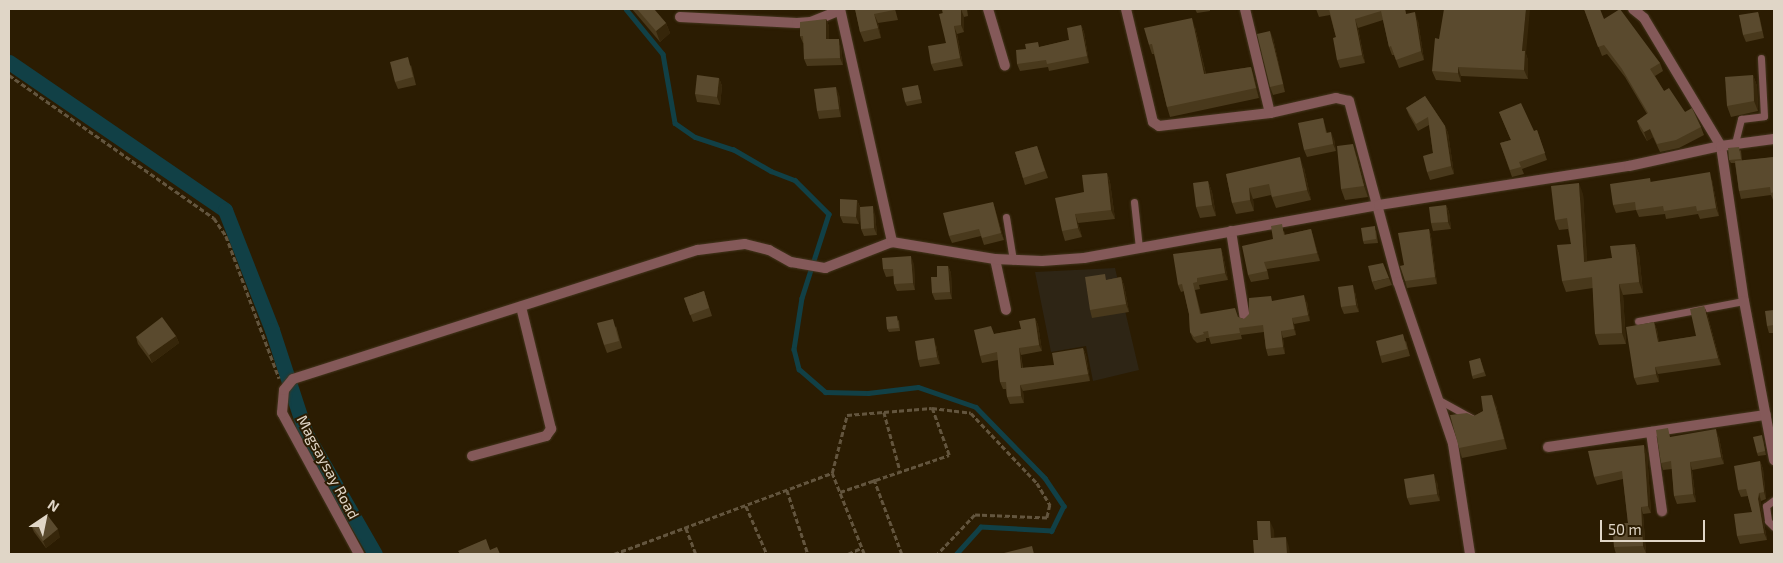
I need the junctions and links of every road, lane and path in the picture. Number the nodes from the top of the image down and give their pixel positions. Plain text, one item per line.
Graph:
1 (840, 9) edge
2 (988, 9) edge
3 (1126, 9) edge
4 (1245, 9) edge
5 (1633, 9) edge
6 (1644, 14) edge
7 (680, 17) dead end
8 (1761, 58) dead end
9 (1005, 66) dead end
10 (9, 75) edge
11 (1270, 113) junction
12 (1774, 140) edge
13 (1734, 143) junction
14 (1721, 146) junction
15 (1134, 202) dead end
16 (1379, 205) junction
17 (1006, 217) dead end
18 (1231, 231) junction
19 (892, 242) junction
20 (1139, 248) junction
21 (995, 259) junction
22 (1013, 260) junction
23 (1744, 301) junction
24 (521, 307) junction
25 (1006, 310) dead end
26 (1245, 319) edge
27 (1638, 321) dead end
28 (284, 392) junction
29 (1439, 400) junction
30 (932, 408) junction
31 (884, 412) junction
32 (1766, 415) junction
33 (1477, 422) edge
34 (1650, 432) junction
35 (1548, 447) dead end
36 (472, 456) dead end
37 (1774, 460) edge
38 (900, 470) junction
39 (832, 473) junction
40 (874, 479) junction
41 (787, 490) junction
42 (840, 492) junction
43 (1774, 500) edge
44 (746, 506) junction
45 (1662, 511) dead end
46 (1774, 527) edge
47 (686, 528) junction
48 (860, 548) junction
49 (359, 554) edge
50 (614, 554) edge
51 (696, 554) edge
52 (767, 554) edge
53 (808, 554) edge
54 (848, 554) edge
55 (864, 554) edge
56 (902, 554) edge
57 (938, 554) edge
58 (1470, 554) edge

1 - 7 street
1 - 19 street
2 - 9 street
3 - 11 street
4 - 11 street
5 - 6 street
6 - 14 street
8 - 13 lane
10 - 28 path
11 - 16 street
12 - 13 street
13 - 14 street
14 - 16 street
14 - 23 street
15 - 20 lane
16 - 18 street
16 - 29 street
17 - 22 lane
18 - 20 street
18 - 26 street
19 - 21 street
19 - 24 street
20 - 22 street
21 - 22 street
21 - 25 street
23 - 27 lane
23 - 32 street
24 - 28 street
24 - 36 street
28 - 49 street, Magsaysay Road
29 - 33 lane
29 - 58 street
30 - 31 path
30 - 38 path
30 - 57 path
31 - 38 path
31 - 39 path
32 - 34 street
32 - 37 street
34 - 35 street
34 - 45 street
38 - 40 path
39 - 41 path
39 - 42 path
40 - 42 path
40 - 56 path
41 - 44 path
41 - 53 path
42 - 48 path
43 - 46 lane
44 - 47 path
44 - 52 path
47 - 50 path
47 - 51 path
48 - 54 path
48 - 55 path

